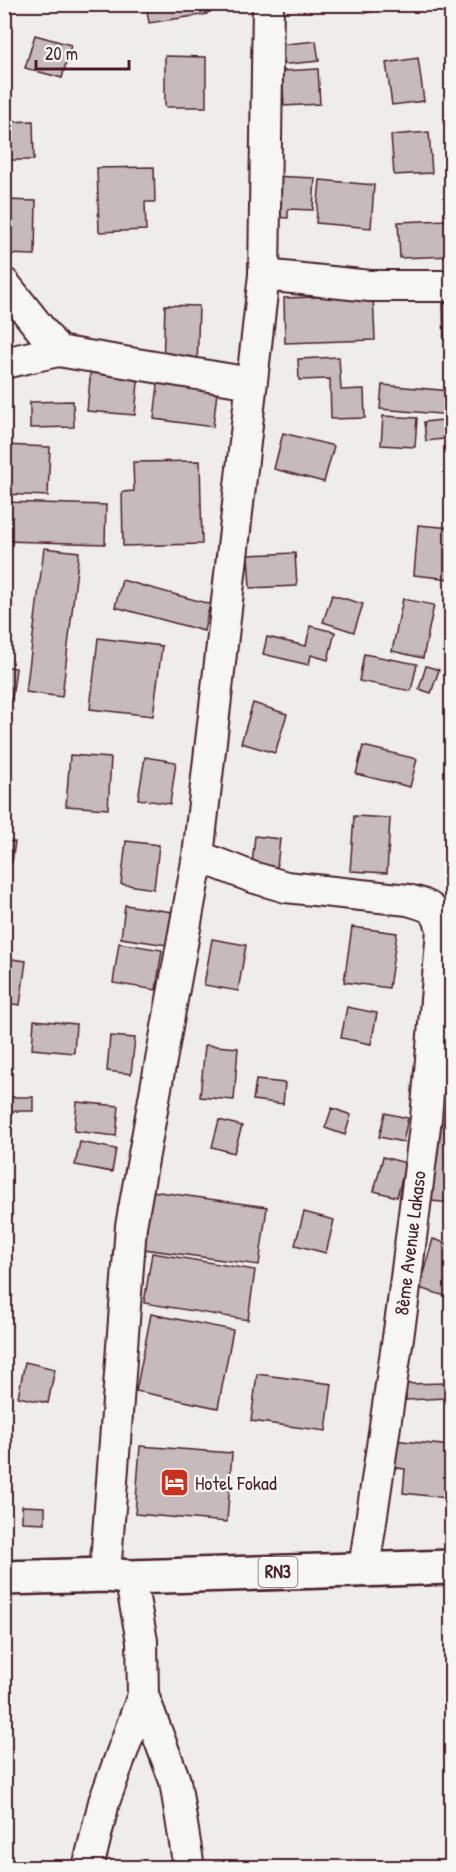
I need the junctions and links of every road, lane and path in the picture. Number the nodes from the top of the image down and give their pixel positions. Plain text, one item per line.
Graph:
1 (268, 4) edge
2 (264, 275) junction
3 (4, 284) edge
4 (452, 286) edge
5 (58, 351) junction
6 (4, 363) edge
7 (251, 383) junction
8 (198, 856) junction
9 (452, 1567) edge
10 (364, 1569) junction
11 (118, 1576) junction
12 (4, 1578) edge
13 (143, 1695) junction
14 (88, 1868) edge
15 (189, 1868) edge

1 - 2 street
2 - 4 street
2 - 7 street
3 - 5 street
5 - 6 street
5 - 7 street
7 - 8 street
8 - 10 street, 8ème Avenue Lakaso
8 - 11 street
9 - 10 highway, RN3
10 - 11 highway, RN3
11 - 12 highway, RN3
11 - 13 street
13 - 14 street
13 - 15 street

